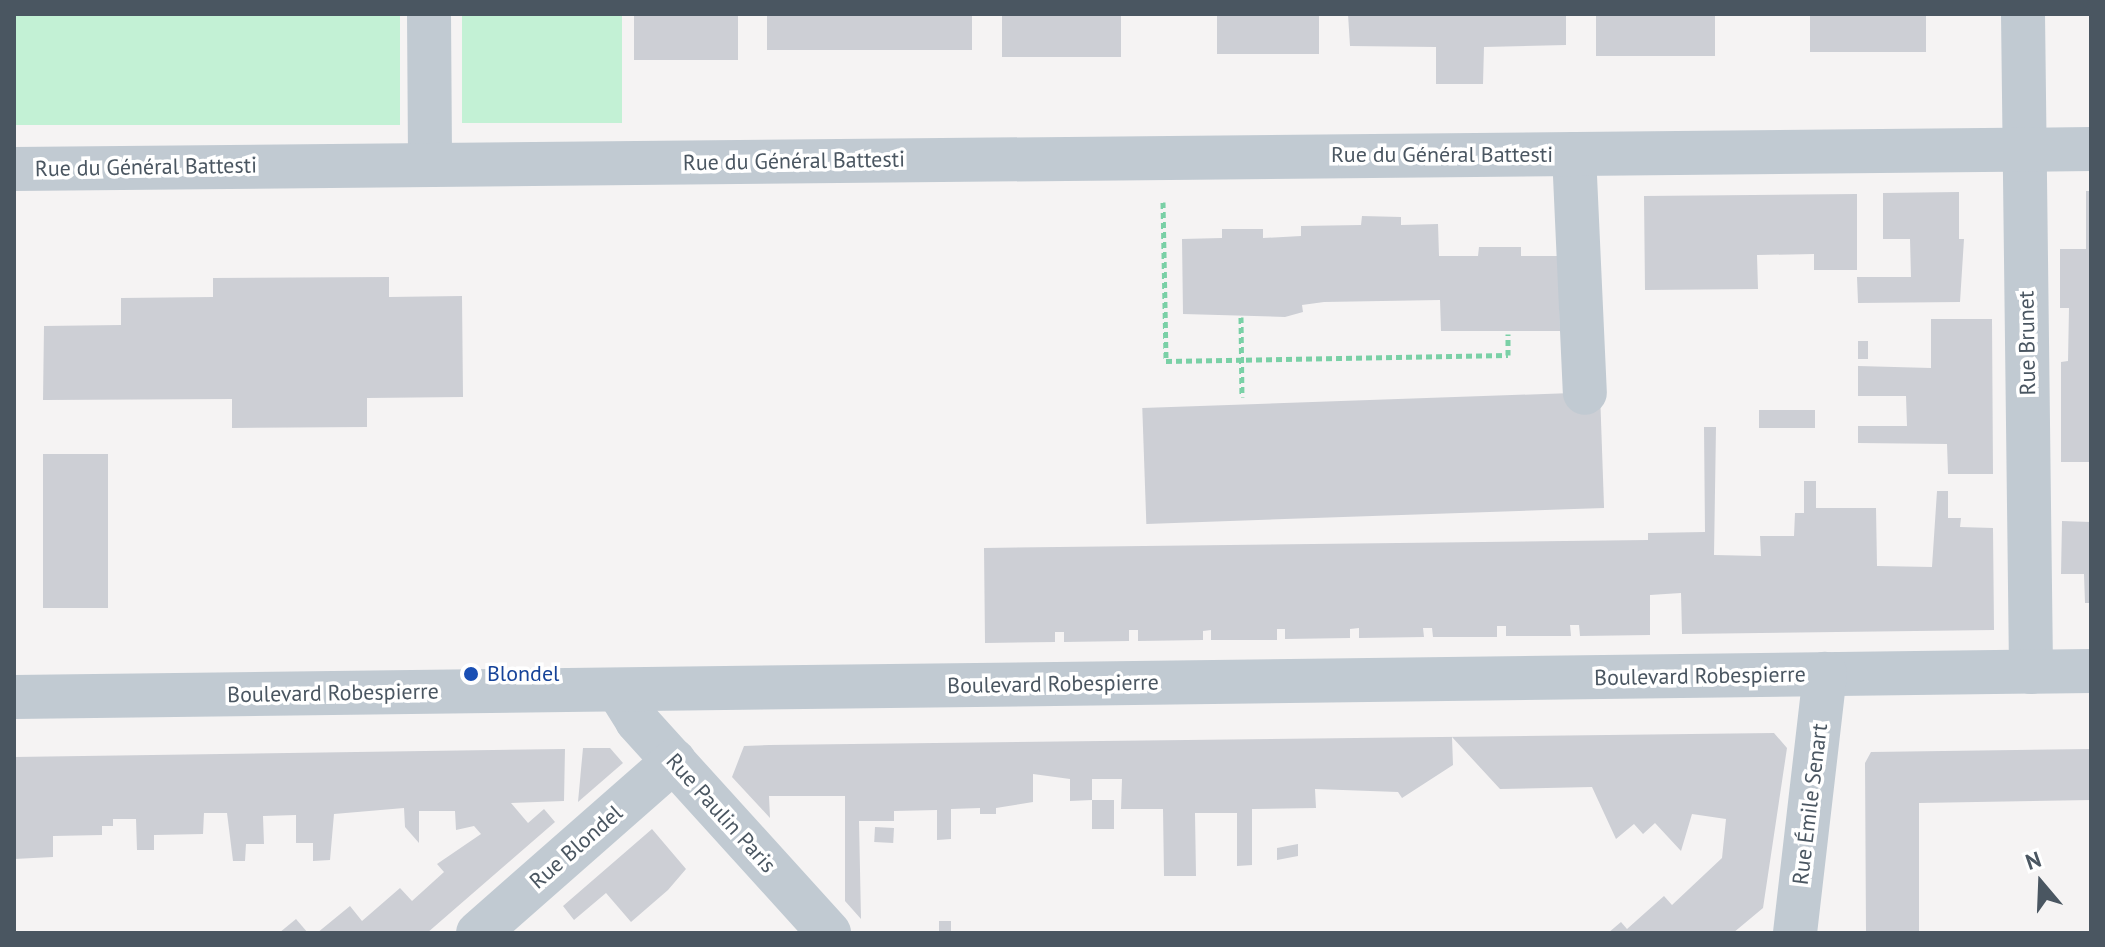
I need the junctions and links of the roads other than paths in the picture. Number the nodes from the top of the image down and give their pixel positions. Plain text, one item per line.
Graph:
1 (429, 14) edge
2 (2023, 14) edge
3 (2026, 149) junction
4 (2091, 149) edge
5 (1574, 154) junction
6 (430, 164) junction
7 (14, 169) edge
8 (1585, 393) dead end
9 (2091, 671) edge
10 (2031, 672) junction
11 (1825, 674) junction
12 (618, 690) junction
13 (14, 697) edge
14 (674, 761) junction
15 (1790, 928) edge
16 (478, 933) edge
17 (829, 933) edge

1 - 6 street
2 - 3 street, Rue Brunet
3 - 4 street, Rue du Général Battesti
3 - 5 street, Rue du Général Battesti
3 - 10 street, Rue Brunet
5 - 6 street, Rue du Général Battesti
5 - 8 street, Rue du Général Battesti
6 - 7 street, Rue du Général Battesti
9 - 10 street, Boulevard Robespierre
10 - 11 street, Boulevard Robespierre
11 - 12 street, Boulevard Robespierre
11 - 15 street, Rue Émile Senart
12 - 13 street, Boulevard Robespierre
12 - 14 street, Rue Paulin Paris
14 - 16 street, Rue Blondel
14 - 17 street, Rue Paulin Paris

